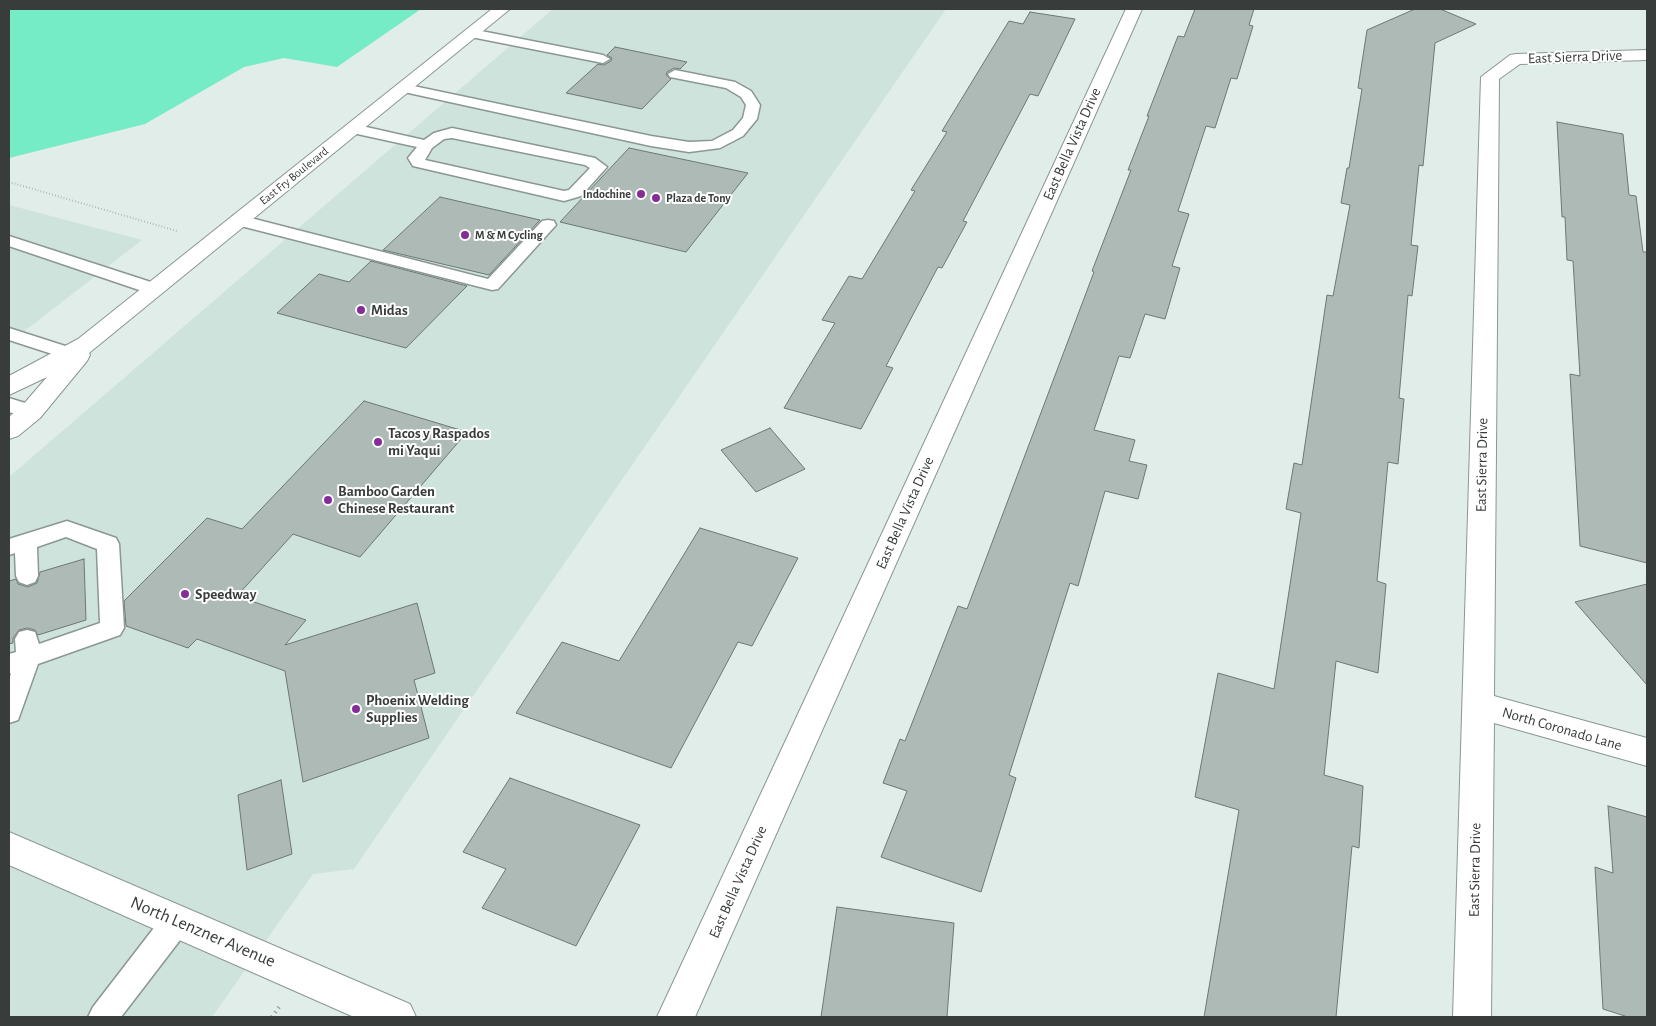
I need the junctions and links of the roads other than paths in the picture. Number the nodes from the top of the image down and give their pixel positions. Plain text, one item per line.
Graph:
1 (502, 9) edge
2 (1134, 9) edge
3 (471, 33) junction
4 (1647, 54) edge
5 (603, 59) dead end
6 (675, 74) dead end
7 (404, 88) junction
8 (353, 129) junction
9 (426, 145) junction
10 (239, 220) junction
11 (548, 225) dead end
12 (9, 241) edge
13 (154, 289) junction
14 (9, 334) edge
15 (77, 351) junction
16 (9, 387) edge
17 (20, 409) edge
18 (9, 430) edge
19 (18, 545) edge
20 (27, 576) dead end
21 (21, 654) edge
22 (1478, 705) junction
23 (9, 713) edge
24 (1647, 752) edge
25 (9, 848) edge
26 (177, 920) junction
27 (102, 1017) edge
28 (397, 1017) edge
29 (676, 1017) edge
30 (1472, 1017) edge

1 - 3 street, East Fry Boulevard
2 - 29 street, East Bella Vista Drive
3 - 5 lane
3 - 7 street, East Fry Boulevard
4 - 22 street, East Sierra Drive
6 - 7 lane
7 - 8 street, East Fry Boulevard
8 - 9 lane
8 - 10 street, East Fry Boulevard
9 - 9 lane
10 - 11 lane
10 - 13 street, East Fry Boulevard
12 - 13 lane
13 - 15 street, East Fry Boulevard
14 - 15 lane
15 - 16 street, East Fry Boulevard
15 - 17 street, East Fry Boulevard
17 - 18 street, East Fry Boulevard
19 - 20 lane
19 - 21 lane
21 - 23 lane
22 - 24 street, North Coronado Lane
22 - 30 street, East Sierra Drive
25 - 26 street, North Lenzner Avenue
26 - 27 lane
26 - 28 street, North Lenzner Avenue

